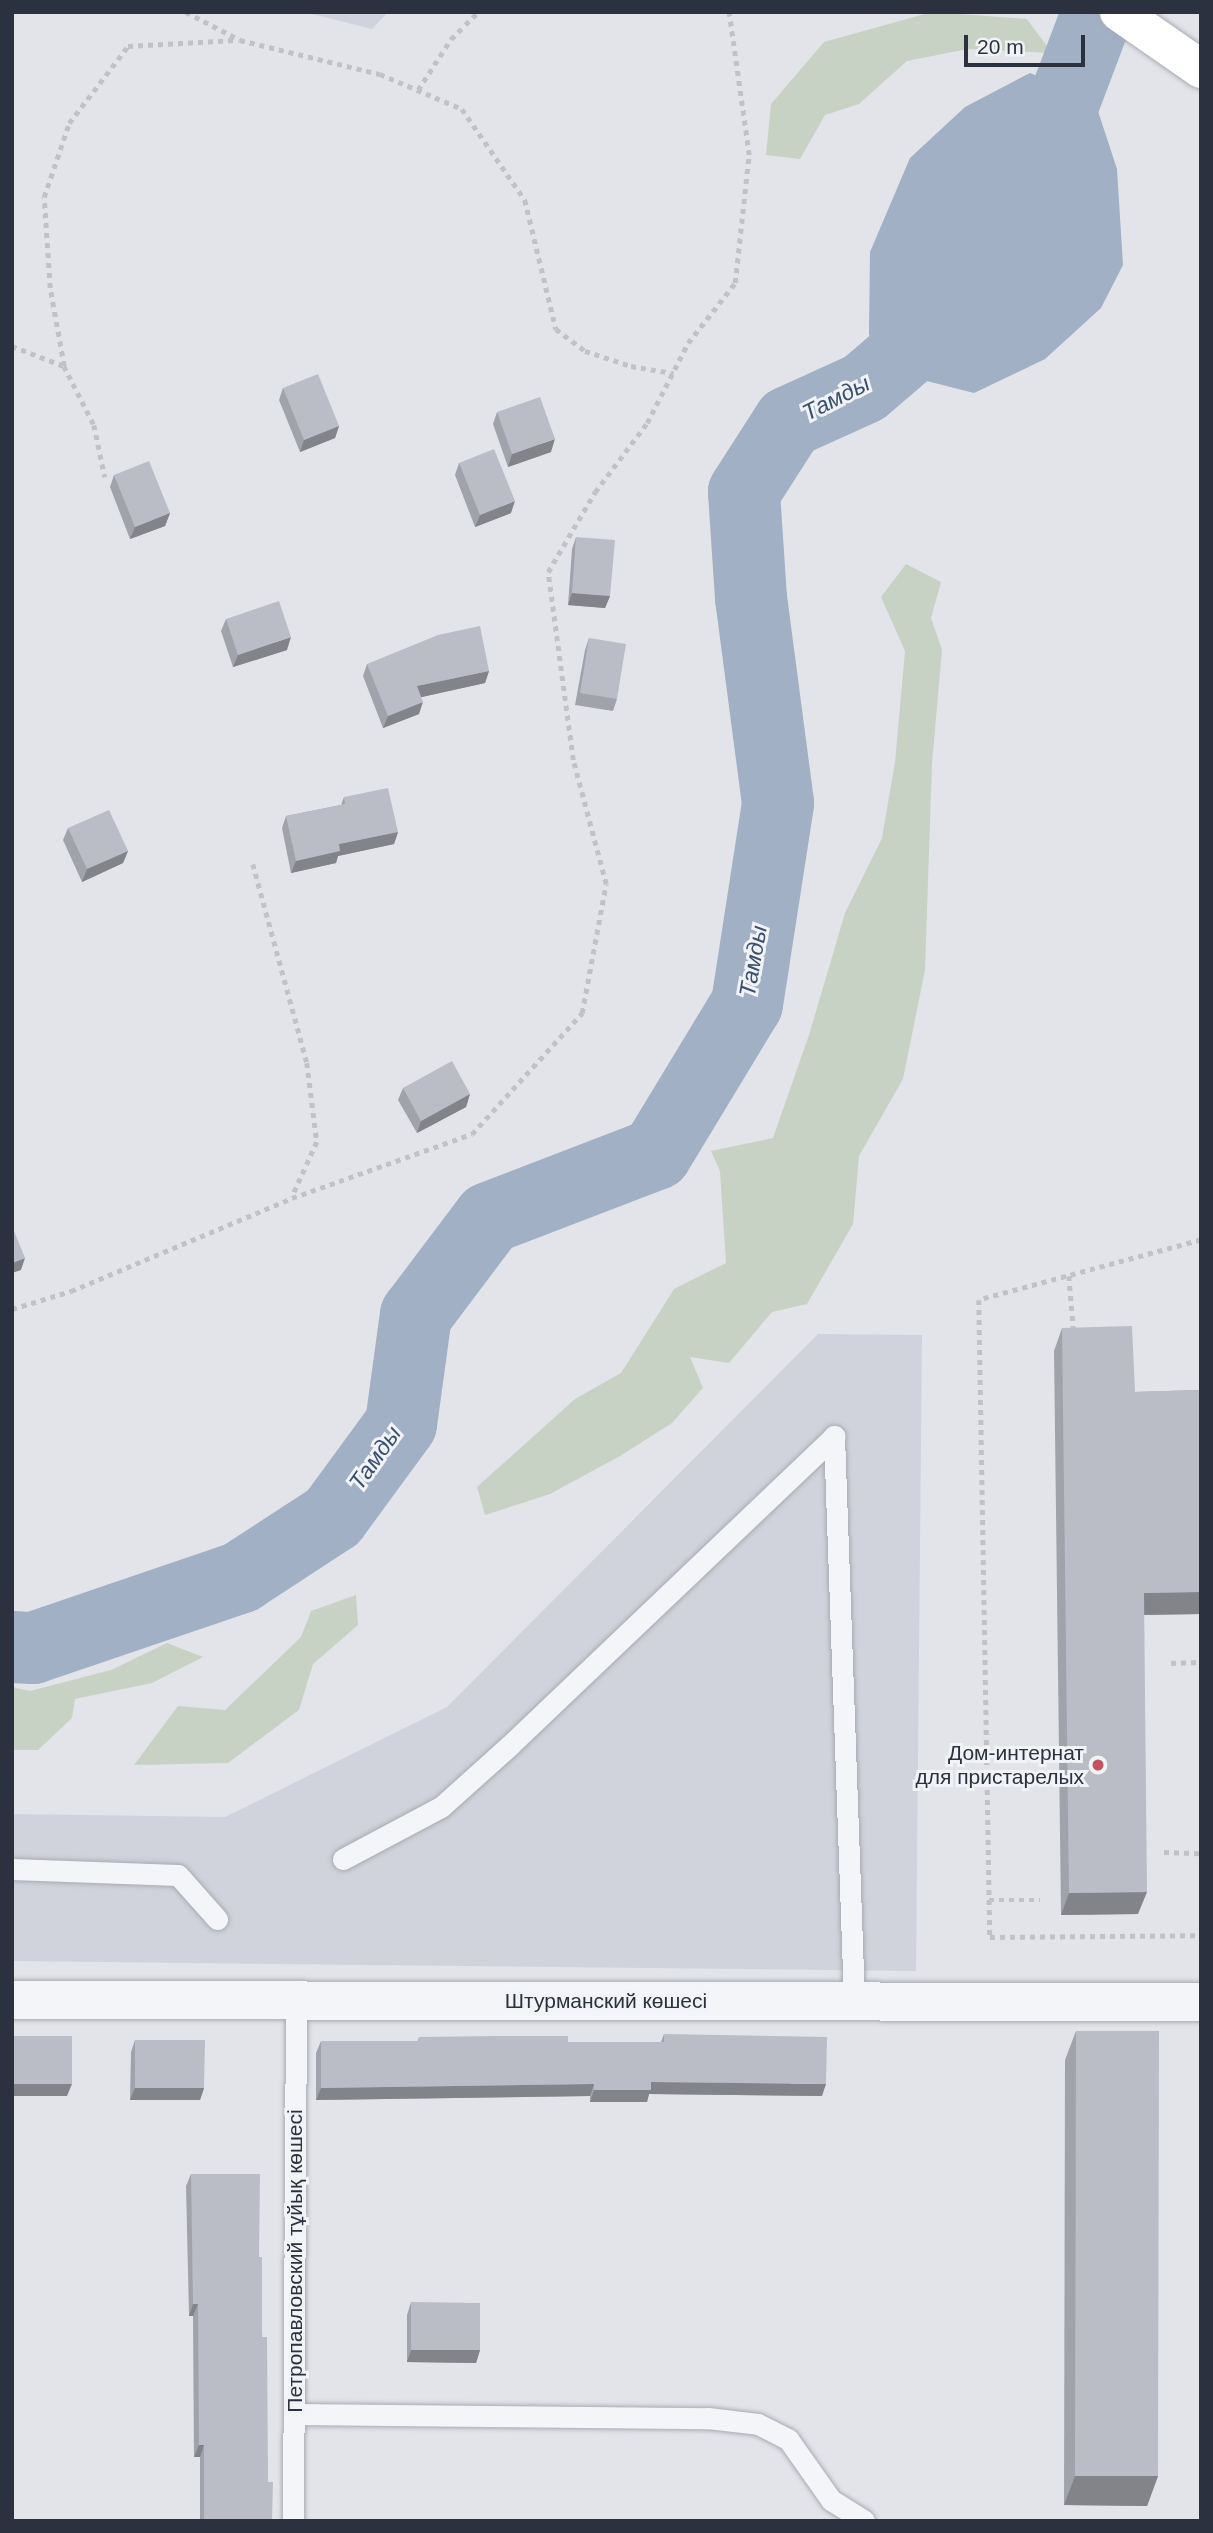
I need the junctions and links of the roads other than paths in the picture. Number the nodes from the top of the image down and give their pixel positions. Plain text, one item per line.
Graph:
1 (1119, 12) edge
2 (1201, 69) edge
3 (343, 1859) dead end
4 (12, 1869) edge
5 (217, 1919) dead end
6 (12, 2000) edge
7 (296, 2001) junction
8 (854, 2001) junction
9 (1201, 2002) edge
10 (294, 2414) junction
11 (293, 2521) edge
12 (864, 2521) edge

1 - 2 main road
3 - 8 lane
4 - 5 lane
6 - 7 street, Штурманский көшесі
7 - 8 street, Штурманский көшесі
7 - 10 lane, Петропавловский тұйық көшесі
8 - 9 street, Штурманский көшесі
10 - 11 lane, Петропавловский тұйық көшесі
10 - 12 lane

